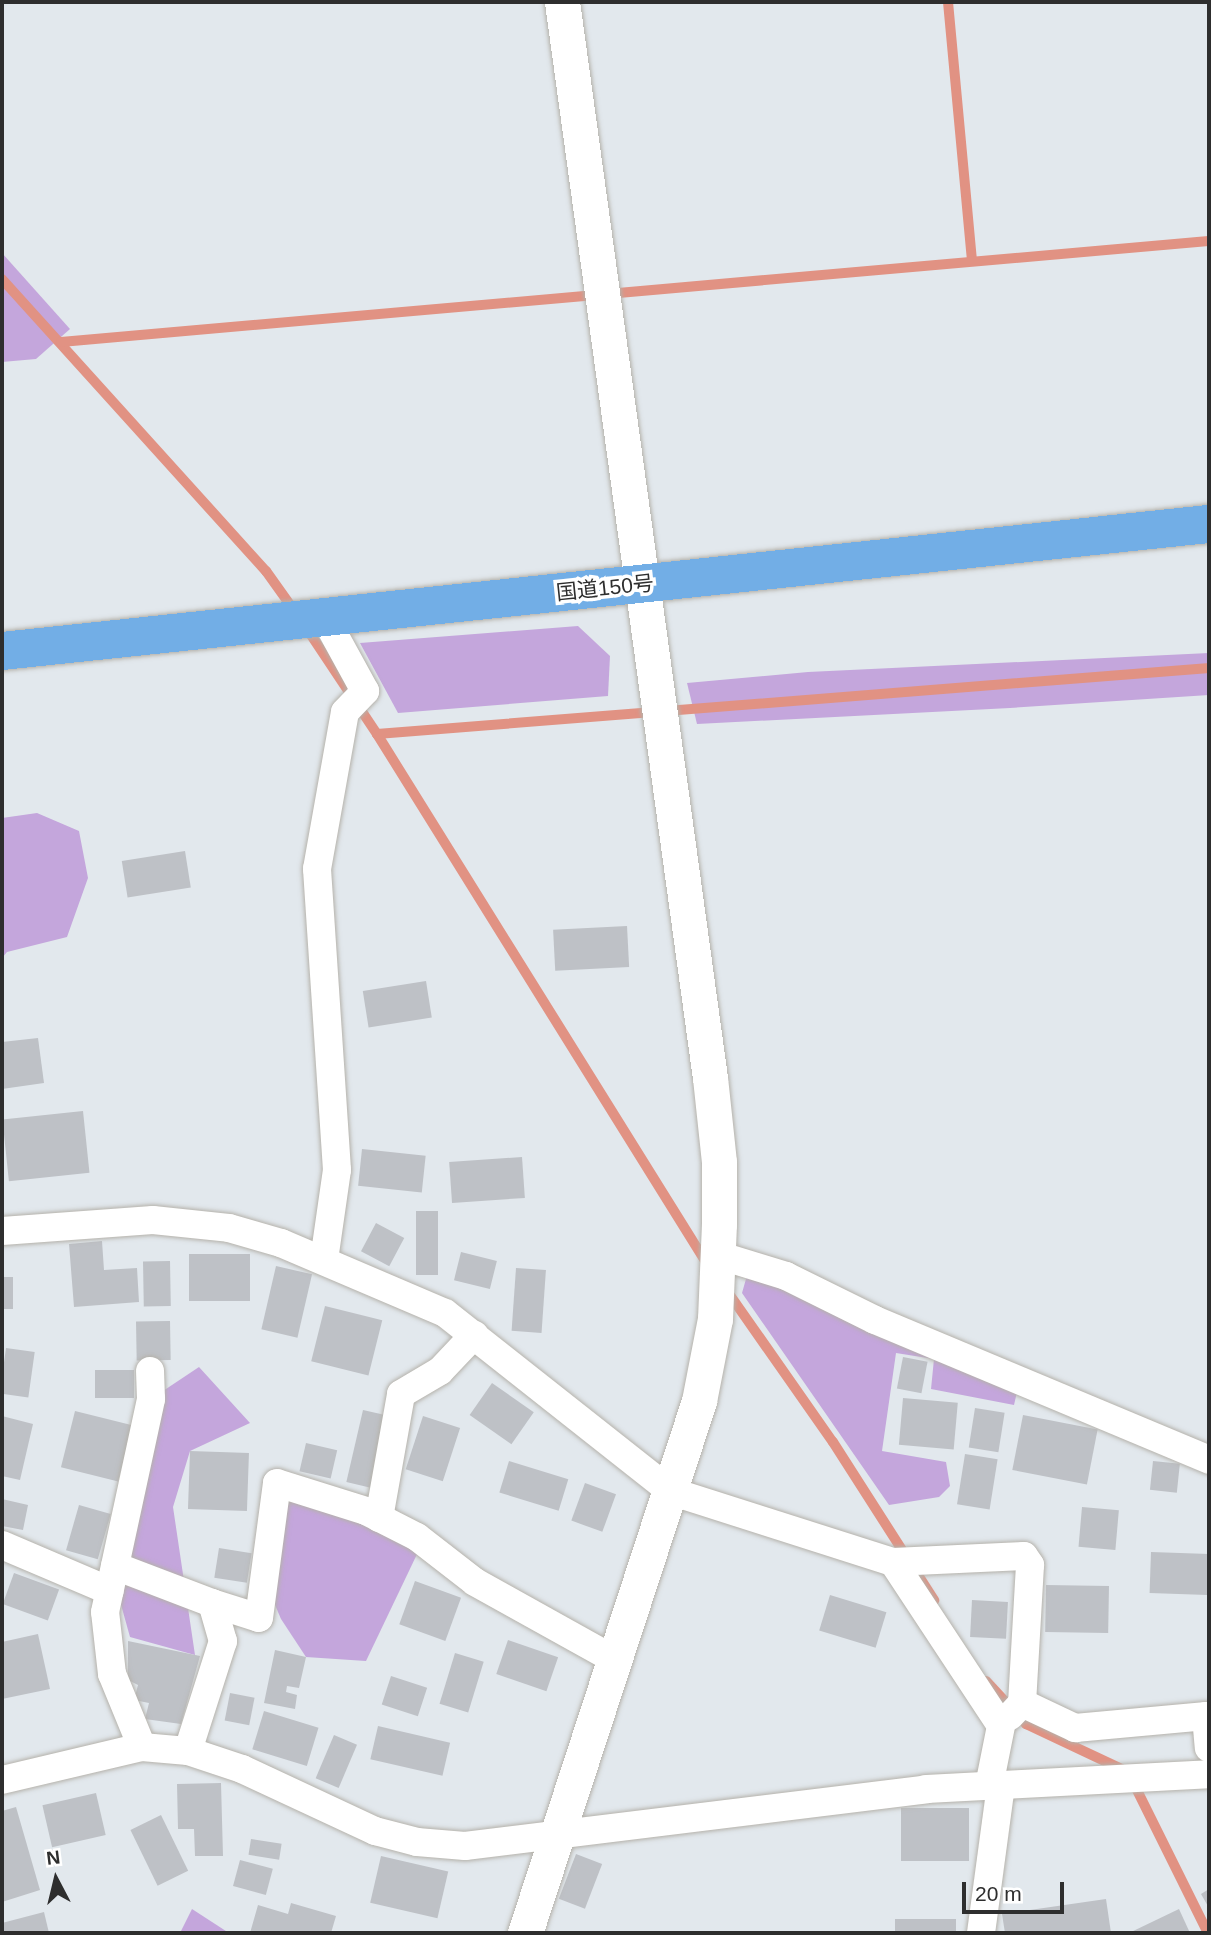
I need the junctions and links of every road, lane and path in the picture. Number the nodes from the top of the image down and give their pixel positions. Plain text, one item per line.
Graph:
1 (562, 2) edge
2 (1209, 524) edge
3 (639, 584) junction
4 (324, 616) junction
5 (2, 651) edge
6 (2, 1231) edge
7 (718, 1255) junction
8 (324, 1260) junction
9 (474, 1335) junction
10 (150, 1371) dead end
11 (1209, 1460) edge
12 (670, 1492) junction
13 (379, 1518) junction
14 (2, 1545) edge
15 (893, 1562) junction
16 (113, 1578) junction
17 (212, 1604) junction
18 (615, 1660) junction
19 (1022, 1703) junction
20 (1001, 1726) junction
21 (142, 1746) junction
22 (1209, 1748) edge
23 (188, 1751) junction
24 (1209, 1774) edge
25 (2, 1780) edge
26 (995, 1785) junction
27 (558, 1832) junction
28 (525, 1933) edge
29 (981, 1933) edge

1 - 3 street
2 - 3 highway, 国道150号
3 - 4 highway, 国道150号
3 - 7 street
4 - 5 highway, 国道150号
4 - 8 street
6 - 8 street
7 - 11 street
7 - 12 street
8 - 9 street
9 - 12 street
9 - 13 street
10 - 16 street
12 - 15 street
12 - 18 street
13 - 17 street
13 - 18 street
14 - 16 street
15 - 19 street
15 - 20 street
16 - 17 street
16 - 21 street
17 - 23 street
18 - 27 street
19 - 20 street
19 - 22 street
20 - 26 street
21 - 23 street
21 - 25 street
23 - 27 street
24 - 26 street
26 - 27 street
26 - 29 street
27 - 28 street

